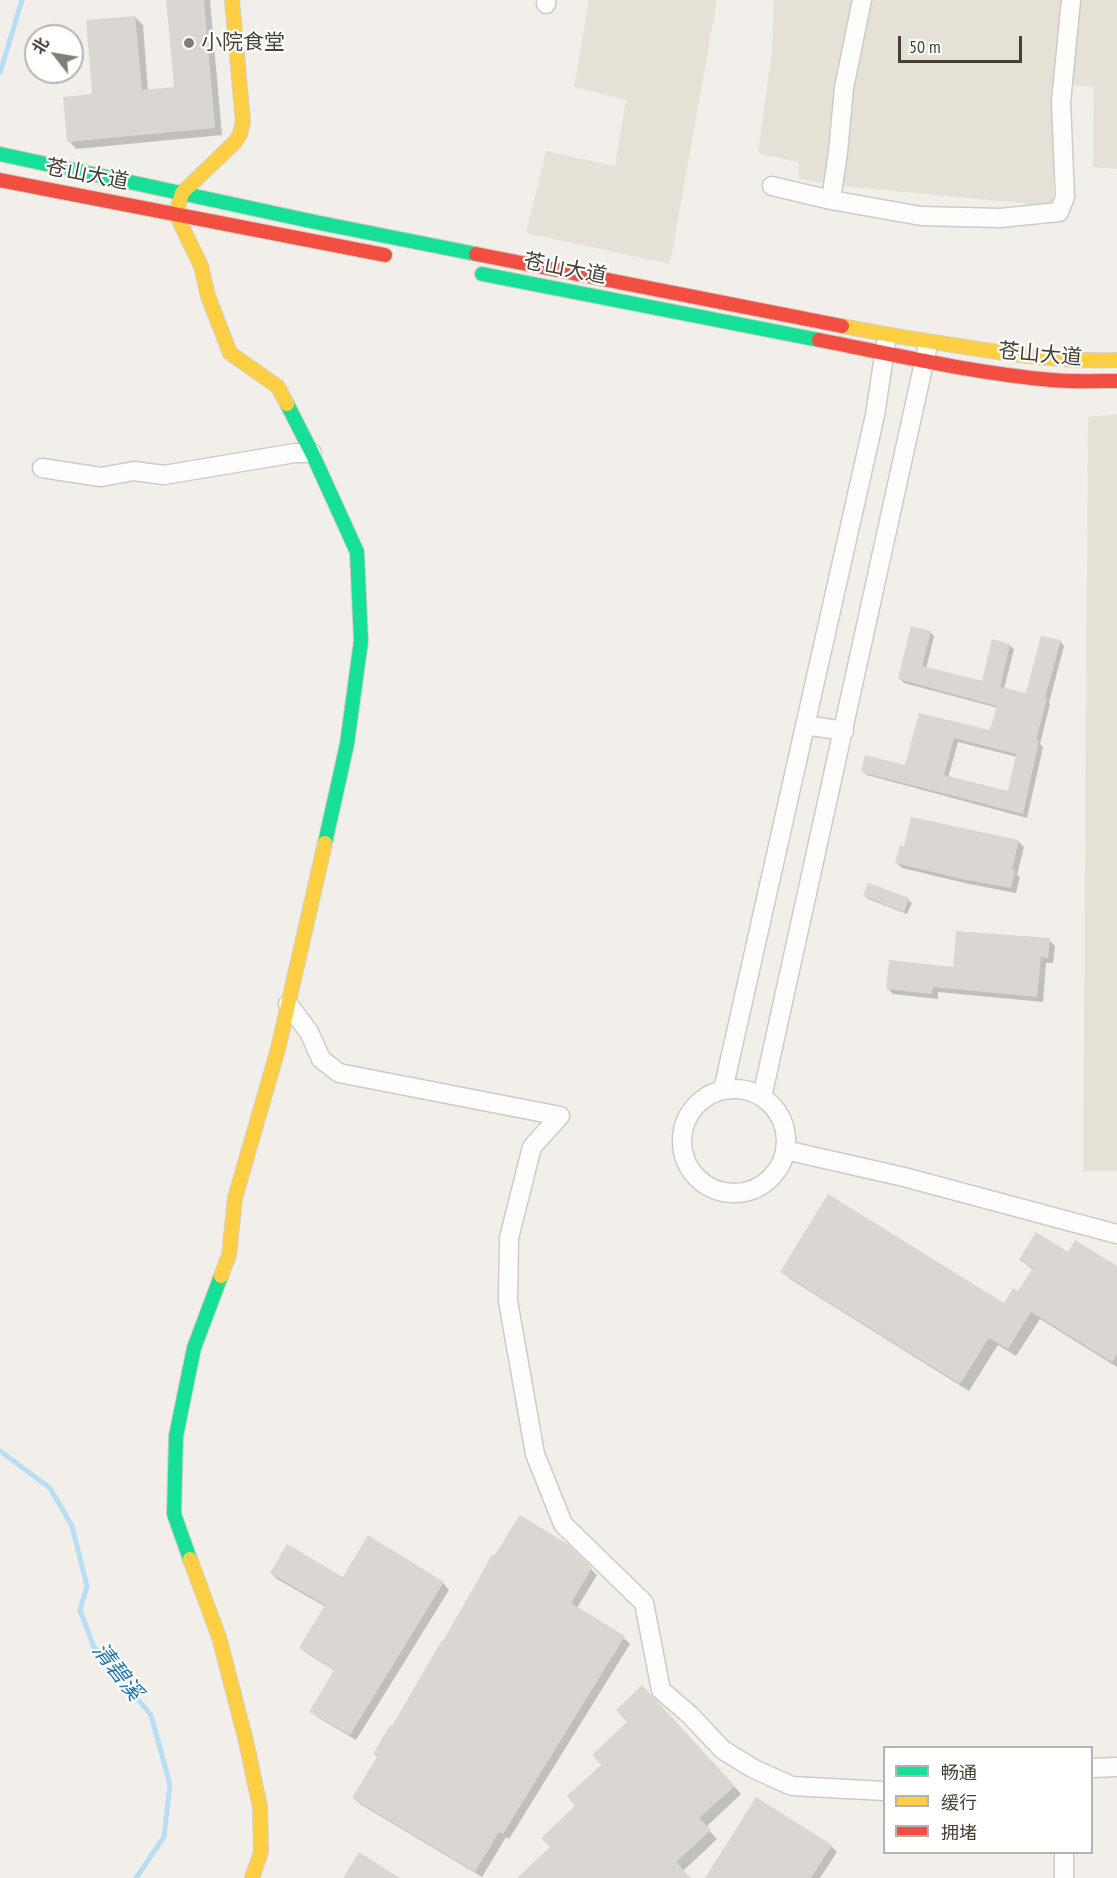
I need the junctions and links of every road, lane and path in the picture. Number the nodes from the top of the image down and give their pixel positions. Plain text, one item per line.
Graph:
1 (232, 0) edge
2 (862, 0) edge
3 (1071, 0) edge
4 (6, 155) edge
5 (3, 181) edge
6 (772, 186) dead end
7 (182, 193) junction
8 (831, 200) junction
9 (176, 214) junction
10 (394, 256) dead end
11 (463, 270) dead end
12 (702, 299) junction
13 (696, 317) junction
14 (928, 343) junction
15 (886, 344) junction
16 (1117, 360) edge
17 (925, 361) junction
18 (1117, 381) edge
19 (312, 453) junction
20 (42, 468) dead end
21 (805, 725) junction
22 (844, 731) junction
23 (288, 1004) junction
24 (723, 1090) junction
25 (762, 1097) junction
26 (785, 1150) junction
27 (1117, 1233) edge
28 (1117, 1767) edge
29 (1093, 1768) edge
30 (883, 1791) edge
31 (1064, 1854) edge
32 (252, 1878) edge
33 (1064, 1878) edge

1 - 7 main road
2 - 8 street
3 - 8 street
4 - 7 main road, 苍山大道
5 - 9 main road, 苍山大道
6 - 8 street
7 - 9 main road
7 - 12 main road, 苍山大道
9 - 10 main road, 苍山大道
9 - 19 main road
11 - 13 main road, 苍山大道
12 - 13 street
12 - 15 main road, 苍山大道
13 - 15 main road, 苍山大道
14 - 15 main road, 苍山大道
14 - 16 main road, 苍山大道
14 - 17 street
15 - 17 main road, 苍山大道
15 - 21 street
17 - 18 main road, 苍山大道
17 - 22 street
19 - 20 street
19 - 23 main road
21 - 22 street
21 - 24 street
22 - 25 street
23 - 30 street
23 - 32 main road
24 - 25 street
24 - 26 street
25 - 26 street
26 - 27 street
28 - 29 street
31 - 33 street

